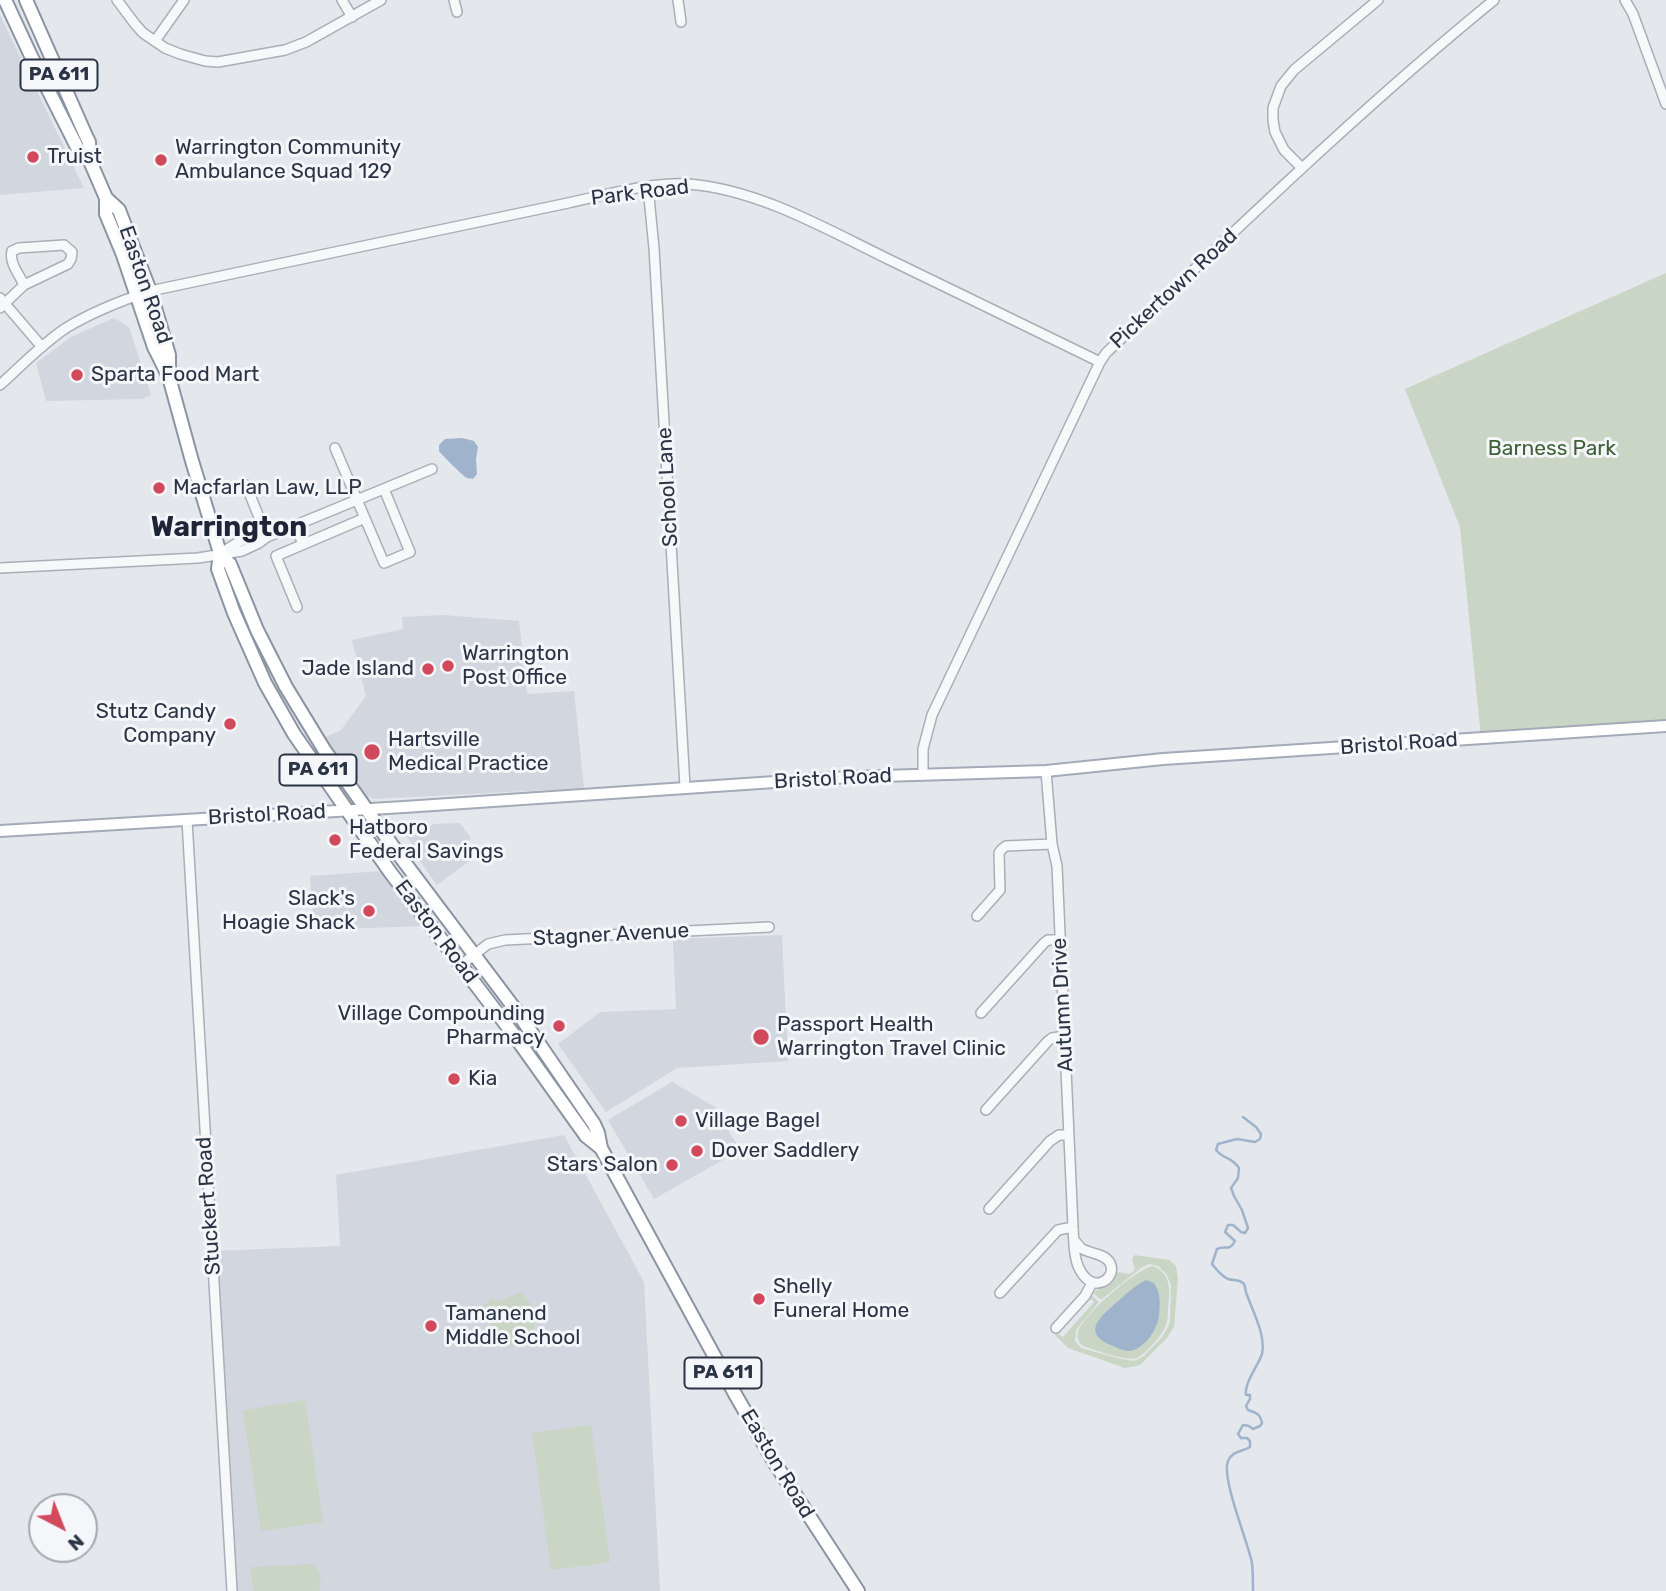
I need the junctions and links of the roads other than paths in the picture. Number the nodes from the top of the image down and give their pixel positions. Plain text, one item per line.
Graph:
1 (5, 0) edge
2 (26, 0) edge
3 (117, 0) edge
4 (184, 0) edge
5 (342, 0) edge
6 (381, 0) edge
7 (454, 0) edge
8 (678, 0) edge
9 (1378, 0) edge
10 (1494, 0) edge
11 (1625, 0) edge
12 (457, 12) dead end
13 (352, 17) junction
14 (681, 22) dead end
15 (155, 41) junction
16 (1666, 104) edge
17 (90, 160) junction
18 (1302, 169) junction
19 (648, 187) junction
20 (24, 285) junction
21 (144, 293) junction
22 (2, 303) edge
23 (42, 347) junction
24 (1100, 362) junction
25 (0, 385) edge
26 (335, 447) dead end
27 (432, 469) dead end
28 (246, 485) dead end
29 (384, 489) junction
30 (358, 500) junction
31 (365, 518) junction
32 (295, 525) junction
33 (267, 537) junction
34 (303, 544) junction
35 (220, 554) junction
36 (0, 568) edge
37 (297, 607) dead end
38 (1666, 726) edge
39 (1046, 771) junction
40 (923, 775) junction
41 (685, 787) junction
42 (366, 809) junction
43 (347, 811) junction
44 (187, 820) junction
45 (0, 831) edge
46 (1052, 844) junction
47 (978, 916) dead end
48 (769, 927) dead end
49 (1060, 940) junction
50 (474, 955) junction
51 (461, 965) junction
52 (981, 1013) dead end
53 (1065, 1036) junction
54 (986, 1110) dead end
55 (1069, 1135) junction
56 (601, 1148) junction
57 (989, 1209) dead end
58 (1073, 1227) junction
59 (1074, 1240) junction
60 (1092, 1283) junction
61 (1000, 1293) dead end
62 (1056, 1328) dead end
63 (232, 1591) edge
64 (858, 1591) edge

1 - 17 highway, Easton Road / PA 611
2 - 17 highway, Easton Road / PA 611
3 - 15 street
4 - 15 street
5 - 13 street
6 - 13 street
7 - 12 street
8 - 14 street
9 - 18 street
10 - 18 street, Pickertown Road
11 - 16 street
13 - 15 street
17 - 21 highway, Easton Road / PA 611
18 - 24 street, Pickertown Road
19 - 21 street, Park Road
19 - 24 street, Park Road
19 - 41 street, School Lane
20 - 20 street
20 - 22 street
21 - 23 street, Park Road
21 - 35 highway, Easton Road / PA 611
22 - 23 street
23 - 25 street, Park Road
24 - 40 street, Pickertown Road
26 - 30 street
27 - 29 street
28 - 33 street
29 - 30 street
29 - 31 street
30 - 31 street
30 - 32 street
31 - 34 street
32 - 33 street
32 - 34 street
33 - 35 street
34 - 37 street
35 - 36 street
35 - 42 highway, Easton Road / PA 611
35 - 43 highway, Easton Road / PA 611
38 - 39 main road, Bristol Road
39 - 40 main road, Bristol Road
39 - 46 street, Autumn Drive
40 - 41 main road, Bristol Road
41 - 42 main road, Bristol Road
42 - 43 main road, Bristol Road
42 - 50 highway, Easton Road / PA 611
43 - 44 main road, Bristol Road
43 - 51 highway, Easton Road / PA 611
44 - 45 main road, Bristol Road
44 - 63 street, Stuckert Road
46 - 47 street
46 - 49 street, Autumn Drive
48 - 50 street, Stagner Avenue
49 - 52 street
49 - 53 street, Autumn Drive
50 - 51 street, Stagner Avenue
50 - 56 highway, Easton Road / PA 611
51 - 56 highway, Easton Road / PA 611
53 - 54 street
53 - 55 street, Autumn Drive
55 - 57 street
55 - 58 street, Autumn Drive
56 - 64 highway, Easton Road / PA 611
58 - 59 street, Autumn Drive
58 - 61 street
59 - 60 street, Autumn Drive
59 - 60 street
60 - 62 street

